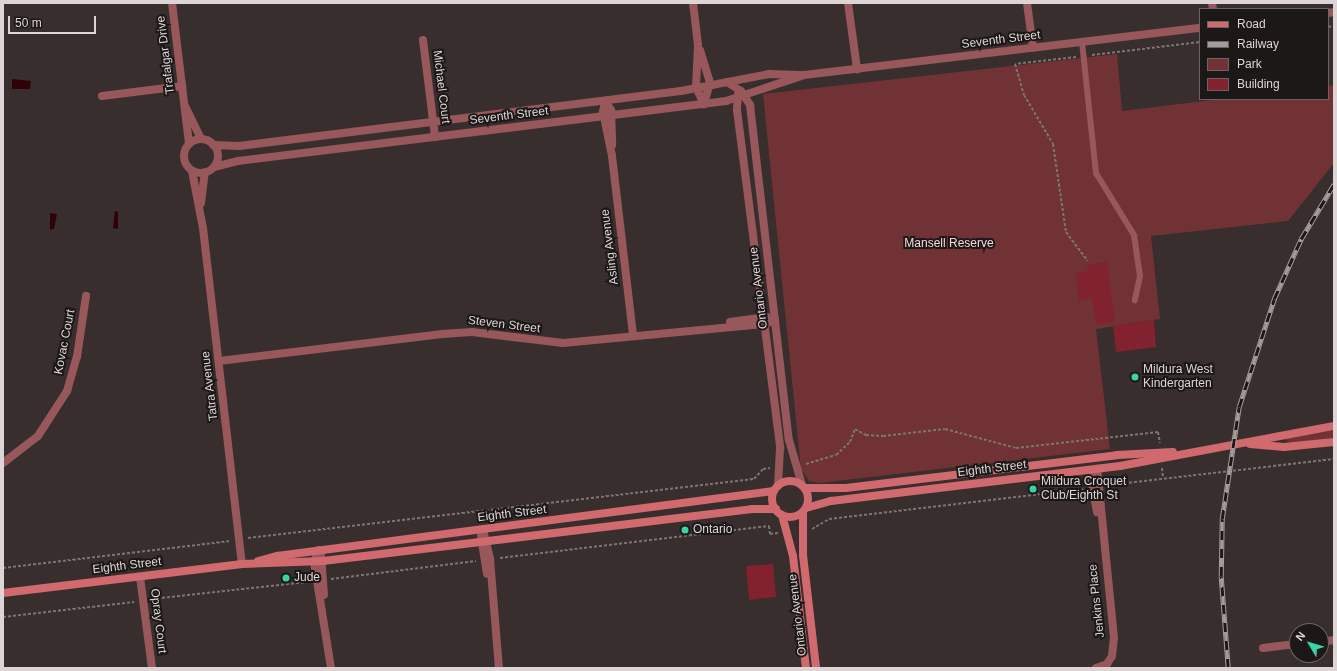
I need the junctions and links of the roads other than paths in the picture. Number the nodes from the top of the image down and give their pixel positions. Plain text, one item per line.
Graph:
1 (172, 3) edge
2 (693, 3) edge
3 (848, 3) edge
4 (1027, 3) edge
5 (1199, 28) edge
6 (423, 40) dead end
7 (1082, 42) junction
8 (698, 45) junction
9 (1033, 48) junction
10 (857, 69) junction
11 (804, 75) junction
12 (747, 77) junction
13 (727, 82) junction
14 (182, 86) junction
15 (710, 86) junction
16 (697, 89) junction
17 (740, 94) junction
18 (102, 96) dead end
19 (606, 101) junction
20 (184, 104) junction
21 (704, 104) junction
22 (608, 116) junction
23 (433, 122) junction
24 (435, 137) junction
25 (201, 139) junction
26 (189, 144) junction
27 (214, 145) junction
28 (214, 167) junction
29 (192, 171) junction
30 (205, 172) junction
31 (200, 206) junction
32 (86, 296) dead end
33 (1135, 300) dead end
34 (764, 320) junction
35 (775, 320) junction
36 (633, 335) junction
37 (219, 361) junction
38 (1334, 426) edge
39 (1334, 442) edge
40 (1243, 444) junction
41 (1182, 453) junction
42 (3, 463) edge
43 (1093, 469) junction
44 (803, 487) junction
45 (776, 488) junction
46 (804, 510) junction
47 (779, 512) junction
48 (482, 530) junction
49 (484, 542) junction
50 (319, 550) junction
51 (323, 561) junction
52 (314, 562) junction
53 (254, 563) junction
54 (242, 564) junction
55 (140, 577) junction
56 (321, 580) junction
57 (3, 593) edge
58 (1289, 645) edge
59 (1263, 648) dead end
60 (152, 668) edge
61 (331, 668) edge
62 (499, 668) edge
63 (806, 668) edge
64 (816, 668) edge
65 (1096, 668) edge

1 - 14 street, Trafalgar Drive
2 - 8 street
3 - 10 street
4 - 9 street
5 - 7 street, Seventh Street
6 - 23 street, Michael Court
7 - 9 street, Seventh Street
7 - 33 lane
8 - 15 street
8 - 16 street
9 - 10 street, Seventh Street
10 - 11 street, Seventh Street
11 - 12 street, Seventh Street
11 - 17 street, Seventh Street
12 - 13 street, Seventh Street
12 - 17 street
13 - 15 street, Seventh Street
13 - 17 street
14 - 18 street
14 - 20 street, Trafalgar Drive
15 - 16 street, Seventh Street
15 - 21 street
16 - 19 street, Seventh Street
16 - 21 street
17 - 21 street, Seventh Street
17 - 34 street, Ontario Avenue
17 - 35 street, Ontario Avenue
19 - 22 street, Asling Avenue
19 - 23 street, Seventh Street
20 - 25 street, Trafalgar Drive
20 - 26 street, Trafalgar Drive
21 - 22 street, Seventh Street
22 - 24 street, Seventh Street
22 - 36 street, Asling Avenue
23 - 24 street, Michael Court
23 - 27 street, Seventh Street
24 - 28 street, Seventh Street
25 - 26 street
25 - 27 street
26 - 29 street
27 - 28 street
28 - 30 street
29 - 30 street
29 - 31 street, Tatra Avenue
30 - 31 street, Tatra Avenue
31 - 37 street, Tatra Avenue
32 - 42 street, Kovac Court
34 - 35 street
34 - 36 street, Steven Street
34 - 45 street, Ontario Avenue
35 - 44 street, Ontario Avenue
36 - 37 street, Steven Street
37 - 54 street, Tatra Avenue
38 - 40 street, Eighth Street
39 - 40 street, Eighth Street
40 - 41 street, Eighth Street
41 - 43 street, Eighth Street
41 - 44 street, Eighth Street
43 - 46 street, Eighth Street
43 - 65 street, Jenkins Place
44 - 45 street
44 - 46 street
45 - 47 street
45 - 48 street, Eighth Street
46 - 47 street
46 - 64 street, Ontario Avenue
47 - 49 street, Eighth Street
47 - 63 street, Ontario Avenue
48 - 49 street
48 - 50 street, Eighth Street
49 - 51 street, Eighth Street
49 - 62 street
50 - 51 street
50 - 52 street
50 - 53 street, Eighth Street
51 - 52 street, Eighth Street
51 - 56 street
52 - 53 street, Eighth Street
52 - 56 street
53 - 54 street, Eighth Street
54 - 55 street, Eighth Street
55 - 57 street, Eighth Street
55 - 60 street, Opray Court
56 - 61 street
58 - 59 street

